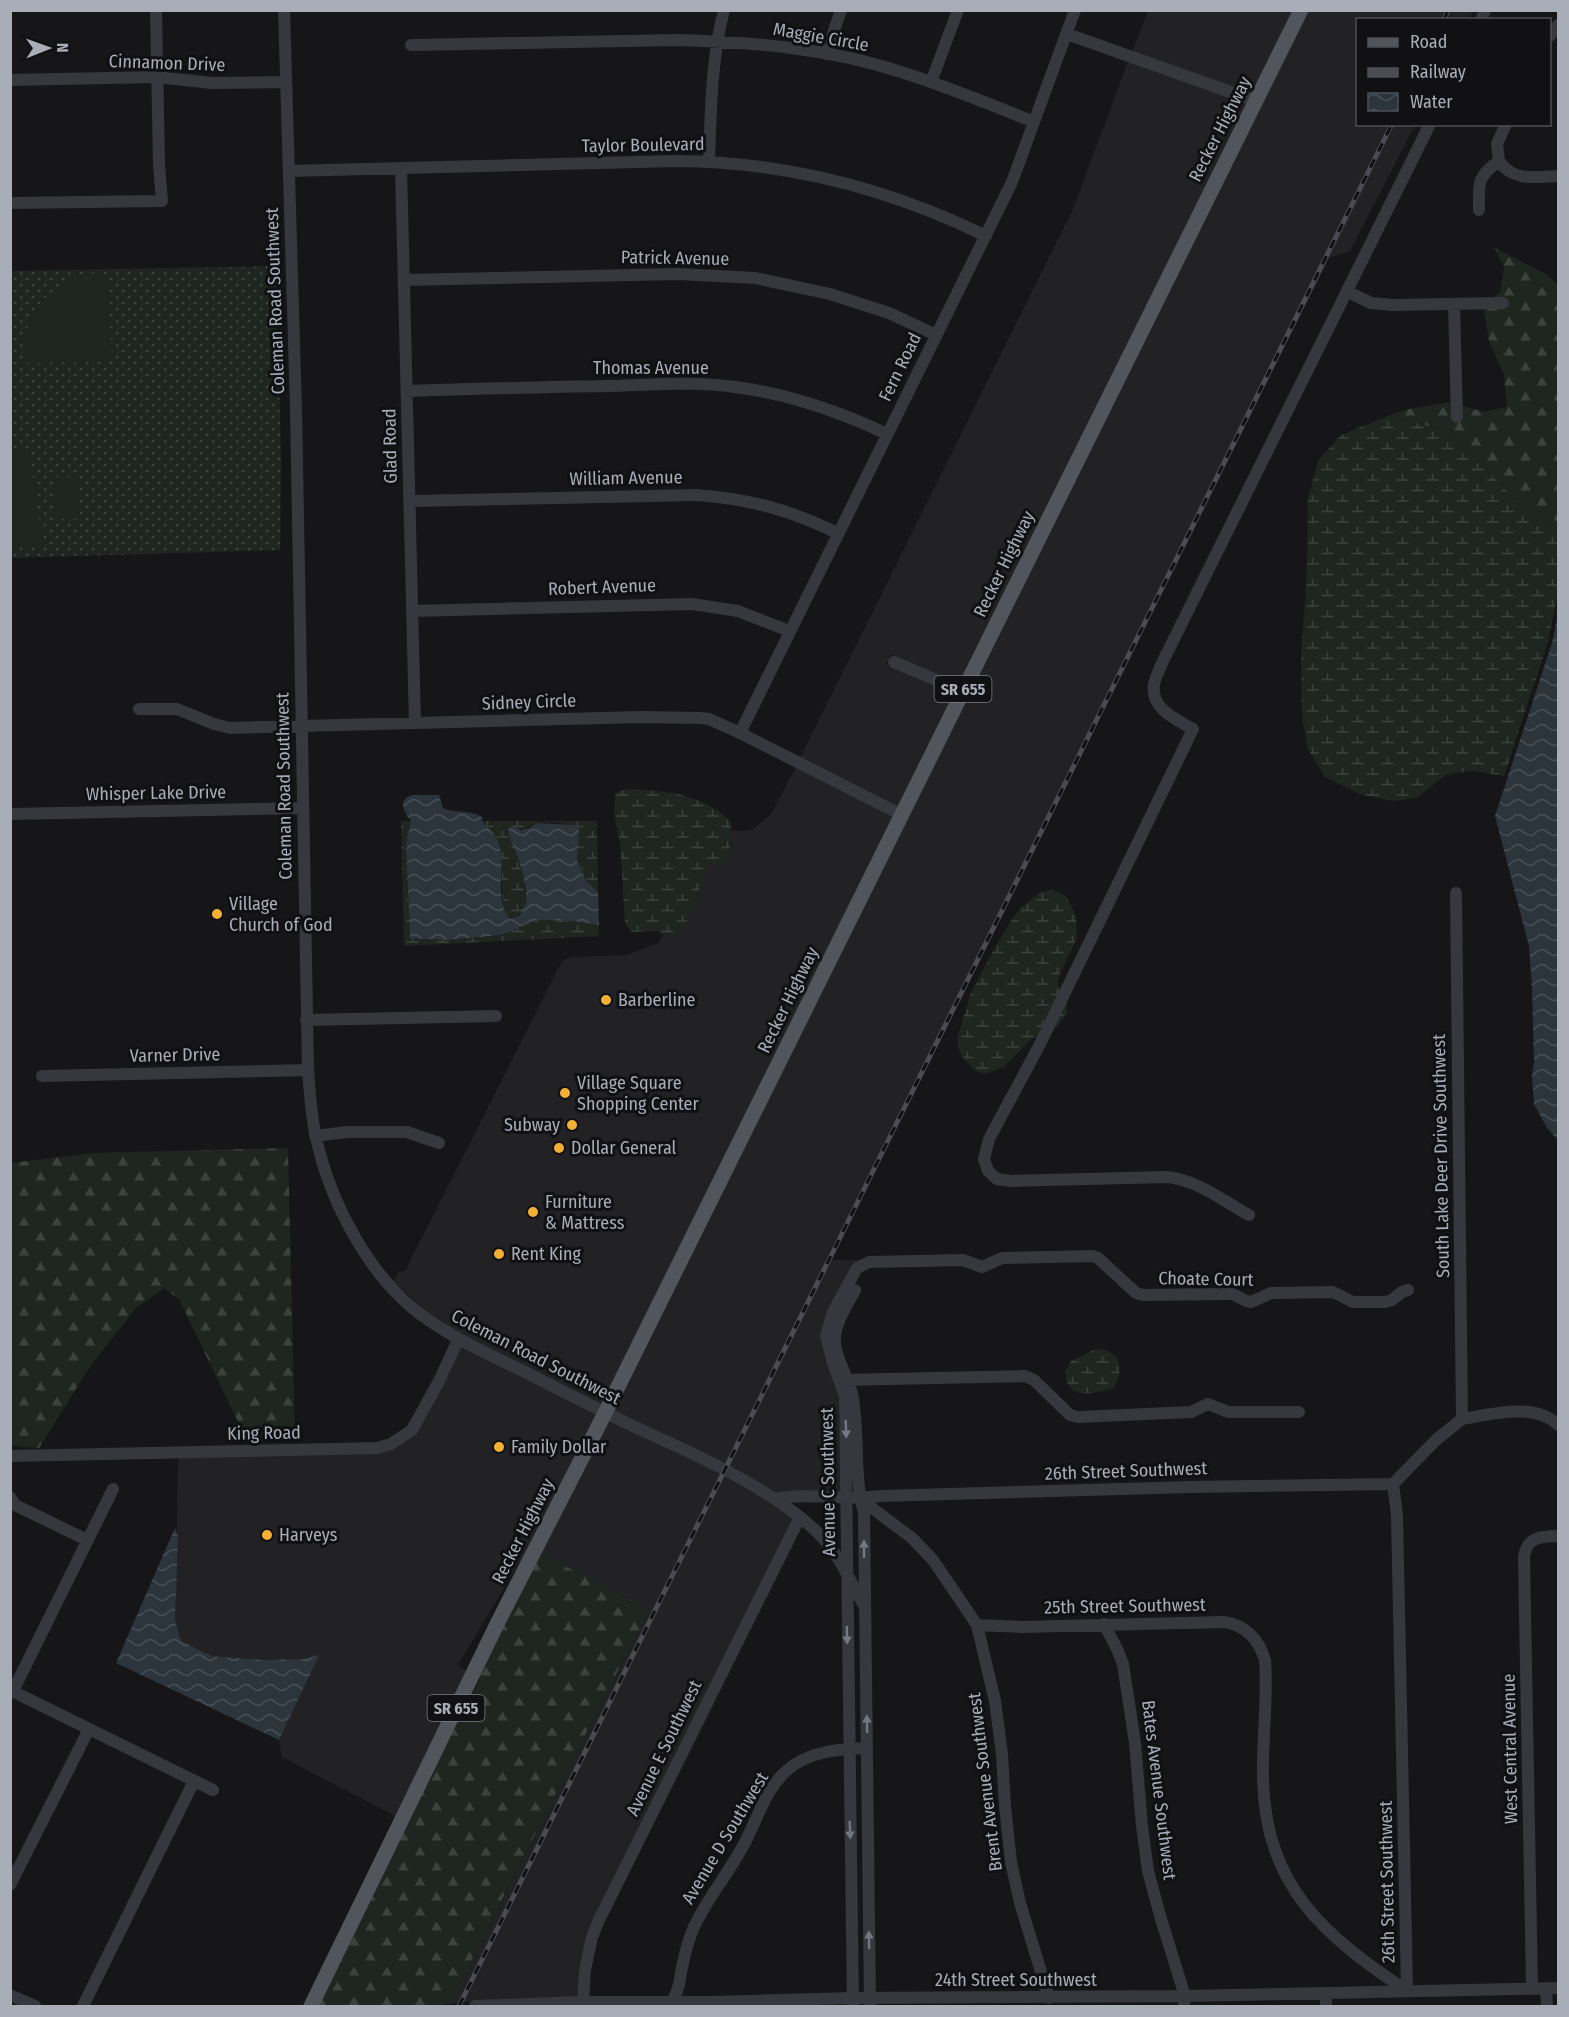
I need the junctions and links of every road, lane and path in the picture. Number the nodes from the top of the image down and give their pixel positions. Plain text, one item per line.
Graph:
1 (156, 10) edge
2 (284, 10) edge
3 (724, 10) edge
4 (841, 10) edge
5 (957, 10) edge
6 (1075, 10) edge
7 (1301, 10) edge
8 (1066, 33) junction
9 (716, 41) junction
10 (411, 45) dead end
11 (826, 54) junction
12 (157, 77) junction
13 (10, 80) edge
14 (286, 82) junction
15 (932, 82) junction
16 (1256, 101) junction
17 (1034, 122) junction
18 (1429, 126) edge
19 (1505, 126) edge
20 (1499, 161) junction
21 (709, 162) junction
22 (401, 168) junction
23 (289, 171) junction
24 (1558, 176) edge
25 (10, 203) edge
26 (1479, 210) dead end
27 (986, 236) junction
28 (404, 280) junction
29 (1348, 292) junction
30 (1503, 303) dead end
31 (1454, 304) junction
32 (936, 335) junction
33 (407, 390) junction
34 (1457, 417) dead end
35 (887, 434) junction
36 (410, 501) junction
37 (837, 533) junction
38 (412, 610) junction
39 (789, 632) junction
40 (894, 662) dead end
41 (962, 691) junction
42 (139, 709) dead end
43 (415, 723) junction
44 (302, 725) junction
45 (740, 733) junction
46 (303, 808) junction
47 (10, 814) edge
48 (902, 815) junction
49 (1456, 893) dead end
50 (496, 1016) dead end
51 (306, 1020) junction
52 (308, 1070) junction
53 (42, 1076) dead end
54 (315, 1136) junction
55 (439, 1143) dead end
56 (1248, 1215) dead end
57 (869, 1262) joint
58 (1408, 1290) dead end
59 (458, 1340) junction
60 (843, 1380) junction
61 (1299, 1412) dead end
62 (605, 1413) junction
63 (1462, 1419) junction
64 (1558, 1425) edge
65 (10, 1456) edge
66 (1393, 1484) junction
67 (113, 1489) dead end
68 (10, 1497) edge
69 (847, 1498) junction
70 (860, 1498) junction
71 (775, 1499) junction
72 (800, 1516) junction
73 (1558, 1536) edge
74 (87, 1540) junction
75 (847, 1577) junction
76 (865, 1607) junction
77 (1104, 1624) junction
78 (977, 1625) junction
79 (12, 1690) edge
80 (89, 1729) junction
81 (849, 1748) junction
82 (867, 1748) junction
83 (194, 1781) junction
84 (213, 1790) dead end
85 (10, 1885) edge
86 (1375, 1970) junction
87 (1532, 1988) junction
88 (1552, 1988) edge
89 (1407, 1991) junction
90 (1369, 1992) junction
91 (1326, 1993) junction
92 (10, 1995) edge
93 (1049, 1998) junction
94 (1184, 2001) edge
95 (584, 2002) junction
96 (853, 2002) edge
97 (1079, 2002) edge
98 (870, 2003) edge
99 (672, 2004) edge
100 (35, 2007) edge
101 (83, 2007) edge
102 (311, 2007) edge
103 (475, 2007) edge
104 (1326, 2007) edge
105 (1547, 2007) edge

1 - 12 street
2 - 14 street, Coleman Road Southwest
3 - 9 street
4 - 11 street
5 - 15 street
6 - 8 street, Fern Road
7 - 16 main road, Recker Highway / SR 655
8 - 16 street
8 - 17 street, Fern Road
9 - 10 street, Maggie Circle
9 - 11 street, Maggie Circle
9 - 21 street
11 - 15 street, Maggie Circle
12 - 13 street, Cinnamon Drive
12 - 14 street, Cinnamon Drive
12 - 25 street
14 - 23 street, Coleman Road Southwest
15 - 17 street, Maggie Circle
16 - 41 main road, Recker Highway / SR 655
17 - 27 street, Fern Road
18 - 29 street
19 - 20 street
20 - 24 street
20 - 26 street
21 - 22 street, Taylor Boulevard
21 - 27 street, Taylor Boulevard
22 - 23 street, Taylor Boulevard
22 - 28 street, Glad Road
23 - 44 street, Coleman Road Southwest
27 - 32 street, Fern Road
28 - 32 street, Patrick Avenue
28 - 33 street, Glad Road
29 - 31 street
29 - 56 street
30 - 31 street
31 - 34 street
32 - 35 street, Fern Road
33 - 35 street, Thomas Avenue
33 - 36 street, Glad Road
35 - 37 street, Fern Road
36 - 37 street, William Avenue
36 - 38 street, Glad Road
37 - 39 street, Fern Road
38 - 39 street, Robert Avenue
38 - 43 street, Glad Road
39 - 45 street, Fern Road
40 - 41 street
41 - 48 main road, Recker Highway / SR 655
42 - 44 street, Sidney Circle
43 - 44 street, Sidney Circle
43 - 45 street, Sidney Circle
44 - 46 street, Coleman Road Southwest
45 - 48 street, Sidney Circle
46 - 47 street, Whisper Lake Drive
46 - 51 street, Coleman Road Southwest
48 - 62 main road, Recker Highway / SR 655
49 - 63 street, South Lake Deer Drive Southwest
50 - 51 street
51 - 52 street, Coleman Road Southwest
52 - 53 street, Varner Drive
52 - 54 street, Coleman Road Southwest
54 - 55 street
54 - 59 street, Coleman Road Southwest
57 - 58 street, Choate Court
57 - 60 street, Avenue C Southwest
59 - 62 street, Coleman Road Southwest
59 - 65 street, King Road
60 - 61 street
60 -> 69 street, Avenue C Southwest
60 - 70 street, Avenue C Southwest
62 - 71 street, Coleman Road Southwest
62 - 102 main road, Recker Highway / SR 655
63 - 64 street
63 - 66 street
66 - 70 street, 26th Street Southwest
66 - 89 street, 26th Street Southwest
67 - 74 street
68 - 74 street
69 - 70 street
69 - 71 street
69 - 75 street, Avenue C Southwest
76 -> 70 street, Avenue C Southwest
70 - 78 street, Brent Avenue Southwest
71 - 72 street, Coleman Road Southwest
72 - 75 street, Coleman Road Southwest
72 - 95 street, Avenue E Southwest
73 - 87 street, West Central Avenue
74 - 79 street
75 - 76 street, Coleman Road Southwest
75 -> 81 street, Avenue C Southwest
82 -> 76 street, Avenue C Southwest
77 - 78 street, 25th Street Southwest
77 - 86 street, 25th Street Southwest
77 - 94 street, Bates Avenue Southwest
78 - 93 street, Brent Avenue Southwest
79 - 80 street
80 - 83 street
80 - 85 street
81 - 82 street, Avenue D Southwest
81 -> 96 street, Avenue C Southwest
81 - 99 street, Avenue D Southwest
98 -> 82 street, Avenue C Southwest
83 - 84 street
83 - 101 street
86 - 89 street
86 - 90 street
87 - 88 street, 24th Street Southwest
87 - 89 street, 24th Street Southwest
88 - 105 street
89 - 90 street, 24th Street Southwest
90 - 91 street, 24th Street Southwest
91 - 94 street, 24th Street Southwest
91 - 104 street
92 - 100 street
93 - 97 street, 24th Street Southwest
93 - 98 street, 24th Street Southwest
94 - 97 street, 24th Street Southwest
95 - 99 street, 24th Street Southwest
95 - 103 street, 24th Street Southwest
96 - 98 street, 24th Street Southwest
96 - 99 street, 24th Street Southwest

